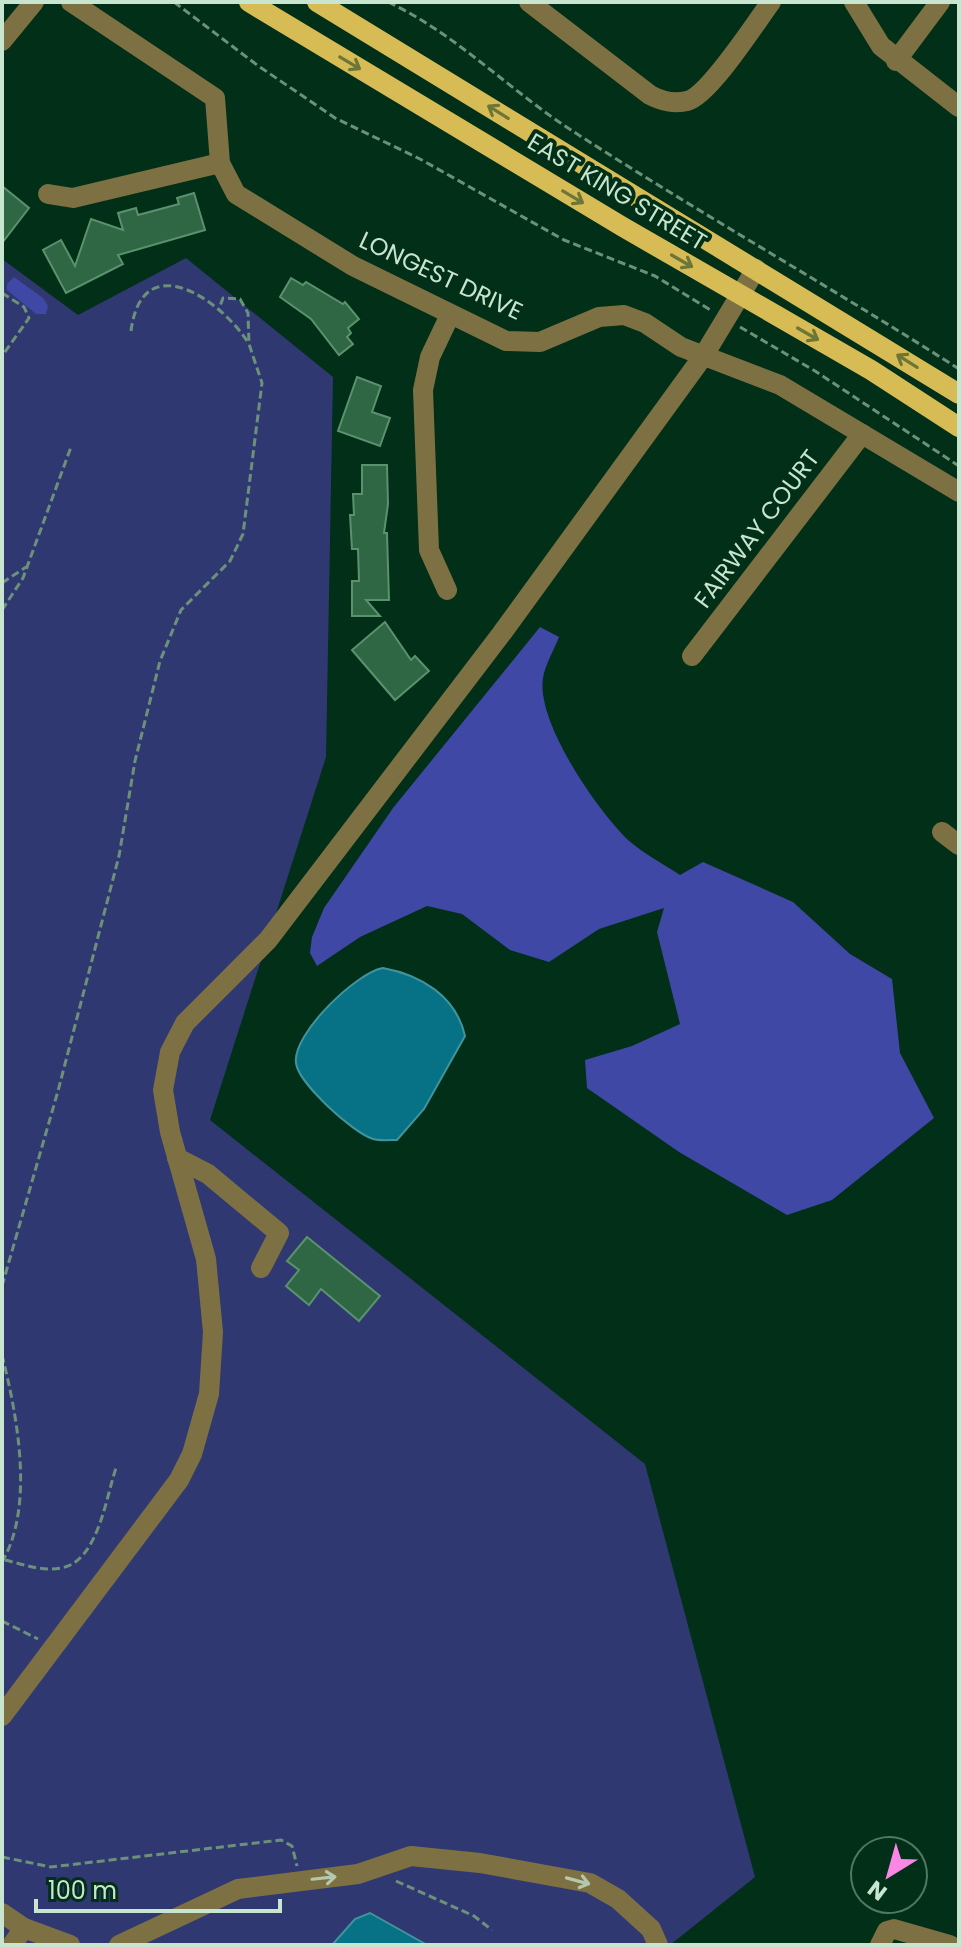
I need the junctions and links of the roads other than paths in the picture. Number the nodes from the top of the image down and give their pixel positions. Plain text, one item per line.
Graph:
1 (34, 2) edge
2 (71, 2) edge
3 (249, 2) edge
4 (317, 2) edge
5 (529, 2) edge
6 (771, 2) edge
7 (854, 2) edge
8 (940, 2) edge
9 (2, 41) edge
10 (896, 61) junction
11 (959, 107) edge
12 (220, 163) junction
13 (48, 194) dead end
14 (756, 269) junction
15 (740, 295) junction
16 (450, 315) junction
17 (704, 355) junction
18 (959, 394) edge
19 (959, 427) edge
20 (862, 434) junction
21 (959, 492) edge
22 (447, 590) dead end
23 (692, 656) dead end
24 (942, 832) dead end
25 (959, 845) edge
26 (177, 1158) junction
27 (261, 1268) dead end
28 (2, 1716) edge
29 (2, 1913) edge
30 (18, 1937) edge
31 (658, 1940) edge
32 (70, 1945) edge
33 (119, 1945) edge
34 (880, 1945) edge
35 (950, 1945) edge

1 - 9 street
2 - 12 street, LONGEST DRIVE
3 -> 15 main road, EAST KING STREET
14 -> 4 main road, EAST KING STREET
5 - 6 street
7 - 10 street
8 - 10 street
10 - 11 street
12 - 13 street
12 - 16 street, LONGEST DRIVE
14 - 15 street
18 -> 14 main road, EAST KING STREET
15 - 17 street
15 -> 19 main road, EAST KING STREET
16 - 17 street, LONGEST DRIVE
16 - 22 street
17 - 20 street, LONGEST DRIVE
17 - 26 street
20 - 21 street, LONGEST DRIVE
20 - 23 street, FAIRWAY COURT
24 - 25 street
26 - 27 street
26 - 28 street
29 - 30 street
30 - 32 street
33 -> 31 street
34 - 35 street

